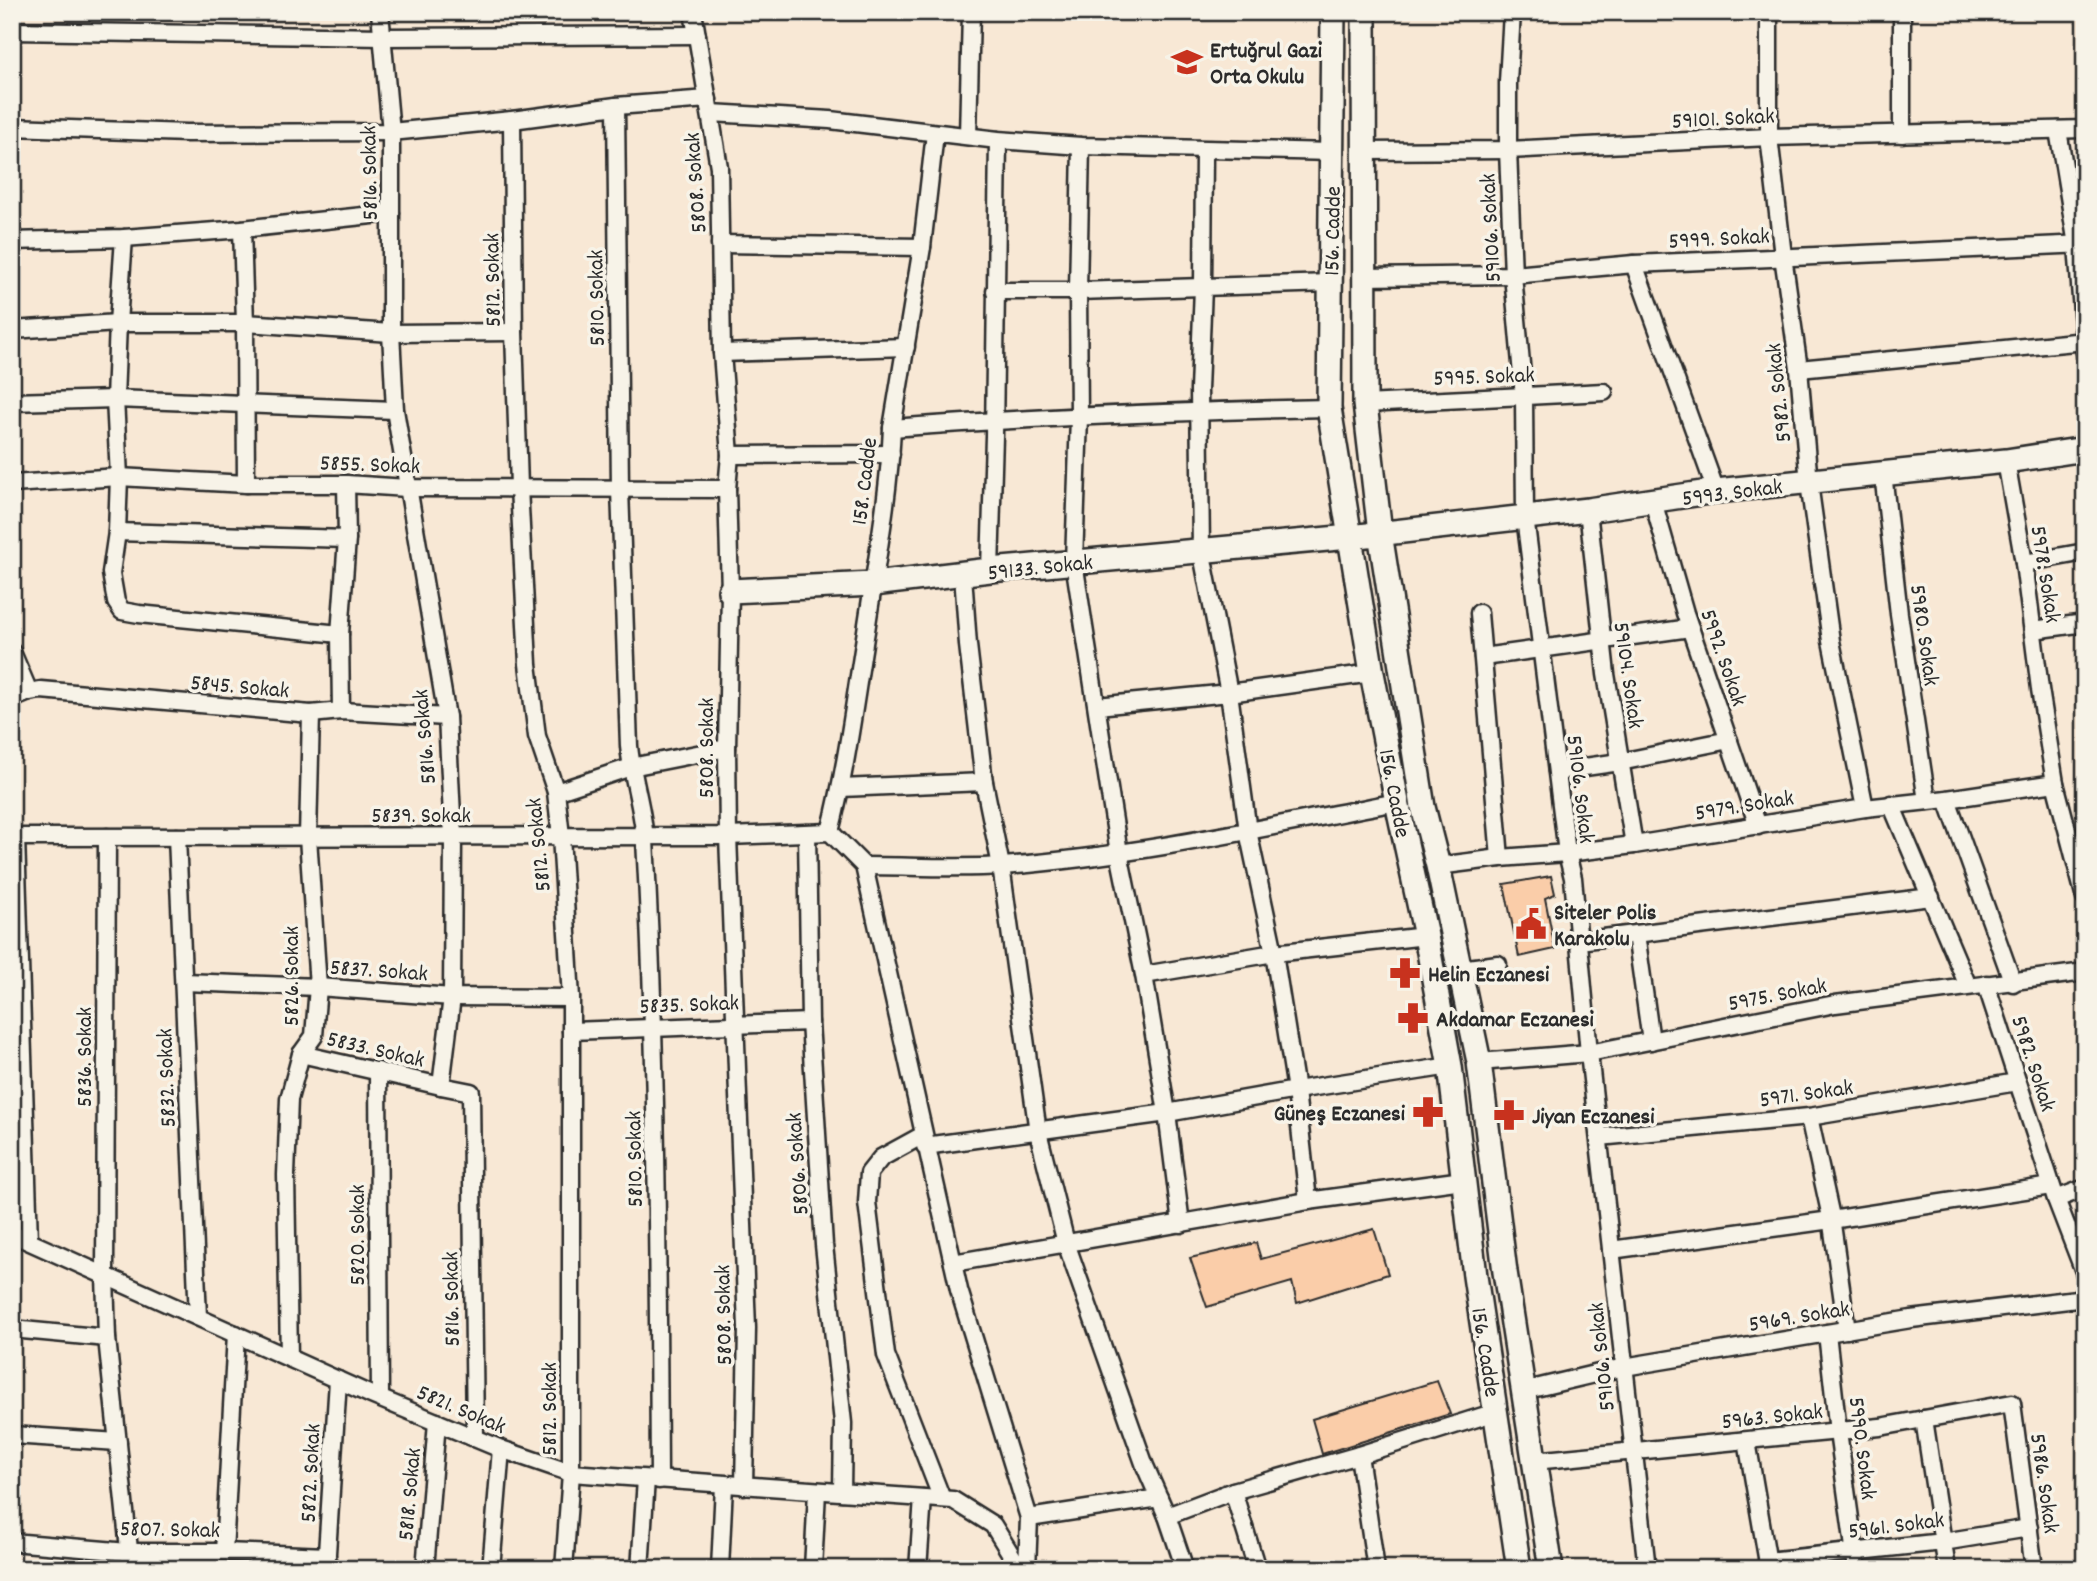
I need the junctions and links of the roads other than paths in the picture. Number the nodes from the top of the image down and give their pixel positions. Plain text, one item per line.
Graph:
1 (380, 12) edge
2 (693, 12) edge
3 (971, 12) edge
4 (1333, 12) edge
5 (1364, 12) edge
6 (1512, 12) edge
7 (1769, 12) edge
8 (1902, 12) edge
9 (12, 31) edge
10 (697, 35) junction
11 (383, 37) junction
12 (616, 106) junction
13 (710, 106) junction
14 (512, 120) junction
15 (12, 127) edge
16 (2085, 129) edge
17 (2058, 130) junction
18 (391, 132) junction
19 (935, 133) junction
20 (1902, 134) junction
21 (968, 136) junction
22 (1769, 137) junction
23 (998, 140) junction
24 (1081, 146) junction
25 (1204, 150) junction
26 (1508, 150) junction
27 (1364, 151) junction
28 (1332, 152) junction
29 (391, 213) junction
30 (242, 229) junction
31 (124, 238) junction
32 (12, 241) edge
33 (720, 244) junction
34 (2081, 245) edge
35 (922, 247) junction
36 (1783, 256) junction
37 (1634, 264) junction
38 (1513, 275) junction
39 (1364, 277) junction
40 (1331, 283) junction
41 (1203, 287) junction
42 (995, 291) junction
43 (1078, 291) junction
44 (118, 323) junction
45 (245, 323) junction
46 (12, 330) edge
47 (514, 332) junction
48 (391, 333) junction
49 (2084, 345) edge
50 (906, 347) junction
51 (722, 353) junction
52 (1799, 369) junction
53 (1604, 392) dead end
54 (1524, 397) junction
55 (115, 399) junction
56 (12, 402) edge
57 (245, 404) junction
58 (1365, 404) junction
59 (1329, 408) junction
60 (395, 410) junction
61 (1201, 410) junction
62 (1079, 417) junction
63 (993, 420) junction
64 (892, 428) junction
65 (2085, 449) edge
66 (891, 454) junction
67 (730, 455) junction
68 (2006, 461) junction
69 (1883, 473) junction
70 (119, 477) junction
71 (1810, 483) junction
72 (12, 484) edge
73 (246, 484) junction
74 (346, 484) junction
75 (519, 487) junction
76 (407, 488) junction
77 (620, 489) junction
78 (727, 489) junction
79 (1716, 491) junction
80 (1653, 501) junction
81 (1588, 510) junction
82 (1525, 517) junction
83 (117, 532) junction
84 (1380, 534) junction
85 (1350, 537) junction
86 (347, 539) junction
87 (1201, 549) junction
88 (2085, 552) edge
89 (1074, 562) junction
90 (2024, 563) junction
91 (990, 570) junction
92 (963, 575) junction
93 (873, 584) junction
94 (730, 591) junction
95 (1479, 613) dead end
96 (2085, 623) edge
97 (1690, 628) junction
98 (2033, 630) junction
99 (340, 634) junction
100 (1602, 640) junction
101 (1542, 650) junction
102 (12, 652) edge
103 (1483, 657) junction
104 (1372, 673) junction
105 (29, 692) junction
106 (1229, 693) junction
107 (12, 699) edge
108 (1097, 706) junction
109 (341, 711) junction
110 (311, 714) junction
111 (447, 717) junction
112 (1729, 740) junction
113 (727, 748) junction
114 (1620, 761) junction
115 (631, 767) junction
116 (1557, 771) junction
117 (984, 782) junction
118 (2055, 783) junction
119 (841, 788) junction
120 (556, 792) junction
121 (1947, 799) junction
122 (1927, 801) junction
123 (1397, 802) junction
124 (1891, 804) junction
125 (1864, 807) junction
126 (1758, 826) junction
127 (1248, 831) junction
128 (830, 832) junction
129 (807, 833) junction
130 (453, 836) junction
131 (561, 836) junction
132 (645, 836) junction
133 (728, 836) junction
134 (14, 837) edge
135 (107, 837) junction
136 (177, 837) junction
137 (307, 837) junction
138 (1634, 845) junction
139 (1119, 853) junction
140 (1567, 853) junction
141 (1500, 858) junction
142 (864, 866) junction
143 (1001, 866) junction
144 (1438, 866) junction
145 (1931, 897) junction
146 (2085, 898) edge
147 (1636, 934) junction
148 (1426, 936) junction
149 (1579, 941) junction
150 (1274, 953) junction
151 (1498, 964) dead end
152 (1460, 969) junction
153 (1144, 975) junction
154 (2083, 976) edge
155 (184, 982) junction
156 (2013, 982) junction
157 (1986, 984) junction
158 (1968, 986) junction
159 (318, 987) junction
160 (452, 997) junction
161 (571, 998) junction
162 (810, 1022) junction
163 (735, 1024) junction
164 (652, 1027) junction
165 (571, 1031) junction
166 (1651, 1041) junction
167 (1589, 1053) junction
168 (301, 1054) junction
169 (1479, 1062) junction
170 (1450, 1066) junction
171 (378, 1072) junction
172 (2017, 1082) junction
173 (441, 1086) junction
174 (1296, 1090) junction
175 (1167, 1113) junction
176 (1809, 1117) junction
177 (1038, 1132) junction
178 (1599, 1137) junction
179 (924, 1140) junction
180 (1463, 1180) junction
181 (2085, 1188) edge
182 (2053, 1193) junction
183 (1308, 1201) junction
184 (1831, 1220) junction
185 (1181, 1224) junction
186 (12, 1234) edge
187 (29, 1241) junction
188 (1066, 1243) junction
189 (1611, 1250) junction
190 (953, 1264) junction
191 (2085, 1274) edge
192 (105, 1276) junction
193 (2085, 1298) edge
194 (198, 1317) junction
195 (12, 1329) edge
196 (1847, 1330) junction
197 (1828, 1333) junction
198 (236, 1334) junction
199 (107, 1338) junction
200 (289, 1358) junction
201 (1624, 1367) junction
202 (338, 1380) junction
203 (1523, 1391) junction
204 (380, 1398) junction
205 (2012, 1403) joint
206 (1496, 1412) junction
207 (1924, 1419) junction
208 (437, 1422) junction
209 (1838, 1432) junction
210 (12, 1435) edge
211 (475, 1438) junction
212 (1747, 1441) junction
213 (118, 1442) junction
214 (501, 1449) junction
215 (1634, 1451) junction
216 (1359, 1455) junction
217 (1534, 1461) junction
218 (571, 1473) junction
219 (652, 1480) junction
220 (724, 1485) junction
221 (744, 1486) junction
222 (817, 1491) junction
223 (1233, 1491) junction
224 (842, 1492) junction
225 (923, 1498) junction
226 (1159, 1498) junction
227 (942, 1499) junction
228 (1167, 1516) junction
229 (1030, 1518) junction
230 (2029, 1528) junction
231 (12, 1542) edge
232 (1943, 1542) junction
233 (128, 1552) junction
234 (225, 1552) junction
235 (1855, 1552) junction
236 (327, 1562) edge
237 (1768, 1565) edge
238 (131, 1569) edge
239 (425, 1569) edge
240 (491, 1569) edge
241 (564, 1569) edge
242 (640, 1569) edge
243 (720, 1569) edge
244 (813, 1569) edge
245 (918, 1569) edge
246 (1020, 1569) edge
247 (1027, 1569) edge
248 (1185, 1569) edge
249 (1257, 1569) edge
250 (1376, 1569) edge
251 (1520, 1569) edge
252 (1551, 1569) edge
253 (1647, 1569) edge
254 (1857, 1569) edge
255 (1947, 1569) edge
256 (2035, 1569) edge

1 - 11 street, 5816. Sokak
2 - 10 street, 5808. Sokak
3 - 21 street
4 - 28 street, 156. Cadde
5 - 27 street, 156. Cadde
6 - 26 street, 59106. Sokak
7 - 22 street, 5982. Sokak
8 - 20 street
9 - 11 street
10 - 11 street
10 - 13 street, 5808. Sokak
11 - 18 street, 5816. Sokak
12 - 13 street
12 - 14 street
12 - 77 street, 5810. Sokak
13 - 19 street
13 - 33 street, 5808. Sokak
14 - 18 street
14 - 47 street, 5812. Sokak
15 - 18 street
16 - 17 street, 59101. Sokak
17 - 20 street, 59101. Sokak
17 - 34 street
18 - 29 street, 5816. Sokak
19 - 21 street
19 - 35 street, 158. Cadde
20 - 22 street, 59101. Sokak
21 - 23 street
22 - 26 street, 59101. Sokak
22 - 36 street, 5982. Sokak
23 - 24 street
23 - 42 street
24 - 25 street
24 - 43 street
25 - 28 street
25 - 41 street
26 - 27 street, 59101. Sokak
26 - 38 street, 59106. Sokak
27 - 28 street
27 - 39 street, 156. Cadde
28 - 40 street, 156. Cadde
29 - 30 street
29 - 48 street, 5816. Sokak
30 - 31 street
30 - 45 street
31 - 32 street
31 - 44 street
33 - 35 street
33 - 51 street, 5808. Sokak
34 - 36 street, 5999. Sokak
34 - 49 street
35 - 50 street, 158. Cadde
36 - 37 street, 5999. Sokak
36 - 52 street, 5982. Sokak
37 - 38 street, 5999. Sokak
37 - 79 street
38 - 39 street, 5999. Sokak
38 - 54 street, 59106. Sokak
39 - 58 street, 156. Cadde
40 - 41 street
40 - 59 street, 156. Cadde
41 - 43 street
41 - 61 street
42 - 43 street
42 - 63 street
43 - 62 street
44 - 45 street
44 - 46 street
44 - 55 street
45 - 48 street
45 - 57 street
47 - 48 street
47 - 75 street, 5812. Sokak
48 - 60 street, 5816. Sokak
49 - 52 street
50 - 51 street
50 - 64 street, 158. Cadde
51 - 67 street, 5808. Sokak
52 - 71 street, 5982. Sokak
53 - 54 street, 5995. Sokak
54 - 58 street, 5995. Sokak
54 - 82 street, 59106. Sokak
55 - 56 street
55 - 57 street
55 - 70 street
57 - 60 street
57 - 73 street
58 - 84 street, 156. Cadde
59 - 61 street
59 - 85 street, 156. Cadde
60 - 76 street, 5816. Sokak
61 - 62 street
61 - 87 street
62 - 63 street
62 - 89 street
63 - 64 street
63 - 91 street
64 - 66 street, 158. Cadde
65 - 68 street, 5993. Sokak
66 - 67 street
66 - 93 street, 158. Cadde
67 - 78 street, 5808. Sokak
68 - 69 street, 5993. Sokak
68 - 90 street, 5978. Sokak
69 - 71 street, 5993. Sokak
69 - 122 street, 5980. Sokak
70 - 72 street, 5855. Sokak
70 - 73 street, 5855. Sokak
70 - 83 street
71 - 79 street, 5993. Sokak
71 - 125 street, 5982. Sokak
73 - 74 street, 5855. Sokak
74 - 76 street, 5855. Sokak
74 - 86 street
75 - 76 street, 5855. Sokak
75 - 77 street, 5855. Sokak
75 - 120 street, 5812. Sokak
76 - 111 street, 5816. Sokak
77 - 78 street, 5855. Sokak
77 - 115 street, 5810. Sokak
78 - 94 street, 5808. Sokak
79 - 80 street, 5993. Sokak
80 - 81 street, 5993. Sokak
80 - 97 street, 5992. Sokak
81 - 82 street, 5993. Sokak
81 - 100 street, 59104. Sokak
82 - 84 street, 5993. Sokak
82 - 101 street, 59106. Sokak
83 - 86 street
83 - 99 street
84 - 85 street, 5993. Sokak
84 - 144 street, 156. Cadde
85 - 87 street, 59133. Sokak
85 - 104 street, 156. Cadde
86 - 99 street
87 - 89 street, 59133. Sokak
87 - 106 street
88 - 90 street
89 - 91 street, 59133. Sokak
89 - 108 street
90 - 98 street, 5978. Sokak
91 - 92 street, 59133. Sokak
92 - 93 street, 59133. Sokak
92 - 117 street
93 - 94 street, 59133. Sokak
93 - 119 street, 158. Cadde
94 - 113 street, 5808. Sokak
95 - 103 street
96 - 98 street
97 - 100 street
97 - 112 street, 5992. Sokak
98 - 118 street, 5978. Sokak
99 - 109 street
100 - 101 street
100 - 114 street, 59104. Sokak
101 - 103 street
101 - 116 street, 59106. Sokak
102 - 105 street
103 - 141 street
104 - 106 street
104 - 123 street, 156. Cadde
105 - 107 street
105 - 110 street, 5845. Sokak
106 - 108 street
106 - 127 street
108 - 139 street
109 - 110 street, 5845. Sokak
109 - 111 street, 5845. Sokak
110 - 137 street, 5826. Sokak
111 - 130 street, 5816. Sokak
112 - 114 street
112 - 126 street, 5992. Sokak
113 - 115 street
113 - 133 street, 5808. Sokak
114 - 116 street
114 - 138 street, 59104. Sokak
115 - 120 street
115 - 132 street, 5810. Sokak
116 - 140 street, 59106. Sokak
117 - 119 street
117 - 143 street
118 - 121 street, 5979. Sokak
118 - 146 street, 5978. Sokak
119 - 128 street, 158. Cadde
120 - 131 street, 5812. Sokak
121 - 122 street, 5979. Sokak
121 - 156 street
122 - 124 street, 5979. Sokak
123 - 127 street
123 - 148 street, 156. Cadde
124 - 125 street, 5979. Sokak
124 - 145 street
125 - 126 street, 5979. Sokak
126 - 138 street, 5979. Sokak
127 - 139 street
127 - 150 street
128 - 129 street, 5839. Sokak
128 - 142 street
129 - 133 street, 5839. Sokak
129 - 162 street, 5806. Sokak
130 - 131 street, 5839. Sokak
130 - 137 street, 5839. Sokak
130 - 160 street, 5816. Sokak
131 - 132 street, 5839. Sokak
131 - 161 street, 5812. Sokak
132 - 133 street, 5839. Sokak
132 - 164 street, 5810. Sokak
133 - 163 street, 5808. Sokak
134 - 135 street, 5839. Sokak
134 - 187 street
135 - 136 street, 5839. Sokak
135 - 192 street, 5836. Sokak
136 - 137 street, 5839. Sokak
136 - 155 street, 5832. Sokak
137 - 159 street, 5826. Sokak
138 - 140 street, 5979. Sokak
139 - 143 street
139 - 153 street
140 - 141 street, 5979. Sokak
140 - 149 street, 59106. Sokak
141 - 144 street, 5979. Sokak
142 - 143 street
142 - 179 street
143 - 177 street
144 - 152 street, 156. Cadde
145 - 147 street
145 - 158 street
147 - 149 street
147 - 166 street
148 - 150 street
148 - 170 street, 156. Cadde
149 - 167 street, 59106. Sokak
150 - 153 street
150 - 174 street
151 - 152 street
152 - 169 street, 156. Cadde
153 - 175 street
154 - 156 street, 5975. Sokak
155 - 159 street, 5837. Sokak
155 - 194 street, 5832. Sokak
156 - 157 street, 5975. Sokak
157 - 158 street, 5975. Sokak
157 - 172 street, 5982. Sokak
158 - 166 street, 5975. Sokak
159 - 160 street, 5837. Sokak
159 - 168 street, 5826. Sokak
160 - 161 street, 5837. Sokak
160 - 173 street, 5816. Sokak
161 - 165 street, 5812. Sokak
162 - 163 street, 5835. Sokak
162 - 224 street, 5806. Sokak
163 - 164 street, 5835. Sokak
163 - 221 street, 5808. Sokak
164 - 165 street, 5835. Sokak
164 - 219 street, 5810. Sokak
165 - 218 street, 5812. Sokak
166 - 167 street, 5975. Sokak
167 - 169 street, 5975. Sokak
167 - 178 street, 59106. Sokak
168 - 171 street, 5833. Sokak
168 - 200 street, 5826. Sokak
169 - 203 street, 156. Cadde
170 - 174 street
170 - 180 street, 156. Cadde
171 - 173 street, 5833. Sokak
171 - 204 street, 5820. Sokak
172 - 176 street, 5971. Sokak
172 - 182 street, 5982. Sokak
173 - 211 street, 5816. Sokak
174 - 175 street
174 - 183 street
175 - 177 street
175 - 185 street
176 - 178 street, 5971. Sokak
176 - 184 street
177 - 179 street
177 - 188 street
178 - 189 street, 59106. Sokak
179 - 190 street
179 - 227 street
180 - 183 street
180 - 206 street, 156. Cadde
181 - 182 street
182 - 184 street
182 - 191 street, 5982. Sokak
183 - 185 street
184 - 189 street
184 - 196 street
185 - 188 street
186 - 187 street, 5821. Sokak
187 - 192 street, 5821. Sokak
188 - 190 street
188 - 226 street
189 - 201 street, 59106. Sokak
190 - 229 street
192 - 194 street, 5821. Sokak
192 - 199 street, 5836. Sokak
193 - 196 street, 5969. Sokak
194 - 198 street, 5821. Sokak
195 - 199 street
196 - 197 street, 5969. Sokak
197 - 201 street, 5969. Sokak
197 - 209 street, 5990. Sokak
198 - 200 street, 5821. Sokak
198 - 234 street
199 - 213 street, 5836. Sokak
200 - 202 street, 5821. Sokak
201 - 203 street, 5969. Sokak
201 - 215 street, 59106. Sokak
202 - 204 street, 5821. Sokak
202 - 236 street, 5822. Sokak
203 - 217 street, 156. Cadde
204 - 208 street, 5821. Sokak
205 - 207 street, 5963. Sokak
205 - 230 street, 5986. Sokak
206 - 216 street
206 - 251 street, 156. Cadde
207 - 209 street, 5963. Sokak
207 - 232 street
208 - 211 street, 5821. Sokak
208 - 239 street, 5818. Sokak
209 - 212 street, 5963. Sokak
209 - 235 street, 5990. Sokak
210 - 213 street
211 - 214 street, 5821. Sokak
212 - 215 street, 5963. Sokak
212 - 237 street
213 - 233 street, 5836. Sokak
214 - 218 street, 5821. Sokak
214 - 240 street
215 - 217 street, 5963. Sokak
215 - 253 street, 59106. Sokak
216 - 223 street
216 - 250 street
217 - 252 street, 156. Cadde
218 - 219 street, 5821. Sokak
218 - 241 street, 5812. Sokak
219 - 220 street, 5821. Sokak
219 - 242 street, 5810. Sokak
220 - 221 street, 5821. Sokak
220 - 243 street
221 - 222 street, 5821. Sokak
222 - 224 street, 5821. Sokak
222 - 244 street
223 - 228 street
223 - 249 street
224 - 225 street, 5821. Sokak
225 - 227 street, 5821. Sokak
225 - 245 street
226 - 228 street
226 - 229 street
227 - 246 street, 5821. Sokak
228 - 248 street
229 - 247 street
230 - 232 street, 5961. Sokak
230 - 256 street, 5986. Sokak
231 - 233 street, 5807. Sokak
232 - 235 street, 5961. Sokak
232 - 255 street
233 - 234 street, 5807. Sokak
233 - 238 street, 5836. Sokak
234 - 236 street, 5807. Sokak
235 - 237 street, 5961. Sokak
235 - 254 street, 5990. Sokak

